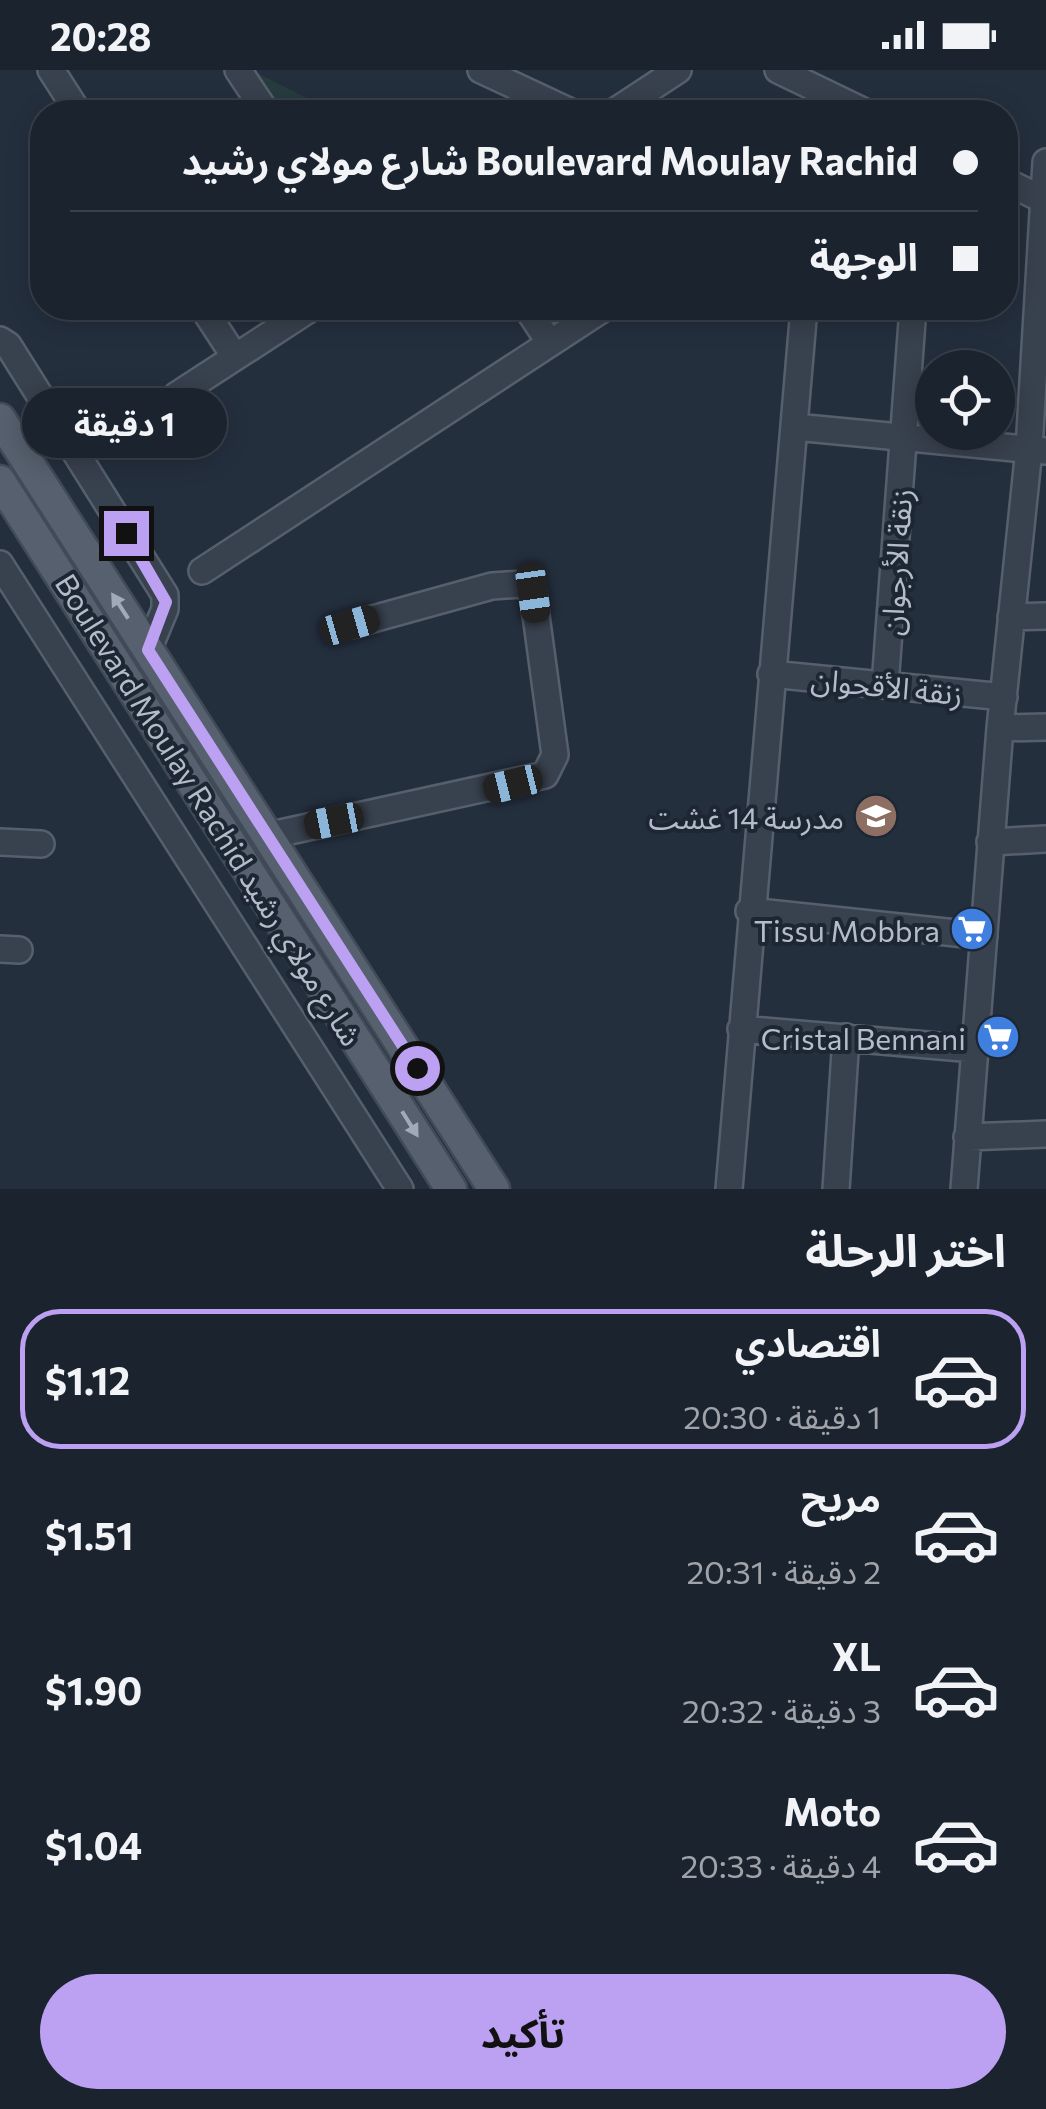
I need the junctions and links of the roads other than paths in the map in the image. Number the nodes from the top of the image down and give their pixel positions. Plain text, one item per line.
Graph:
1 (51, 70) edge
2 (238, 70) edge
3 (481, 70) edge
4 (678, 70) edge
5 (778, 70) edge
6 (70, 100) edge
7 (258, 100) edge
8 (545, 100) edge
9 (632, 100) edge
10 (840, 100) edge
11 (1046, 162) edge
12 (1018, 187) edge
13 (1045, 200) edge
14 (211, 320) edge
15 (293, 320) edge
16 (535, 320) edge
17 (585, 320) edge
18 (803, 320) edge
19 (912, 320) edge
20 (0, 340) edge
21 (550, 342) junction
22 (235, 358) junction
23 (177, 395) dead end
24 (0, 419) edge
25 (795, 428) junction
26 (904, 438) junction
27 (1038, 450) edge
28 (0, 481) edge
29 (1, 568) edge
30 (202, 572) dead end
31 (1046, 616) edge
32 (1012, 617) junction
33 (350, 625) dead end
34 (148, 650) junction
35 (771, 674) junction
36 (885, 685) junction
37 (1004, 697) junction
38 (1046, 727) edge
39 (1000, 728) junction
40 (267, 836) junction
41 (1046, 839) edge
42 (0, 842) edge
43 (990, 842) junction
44 (41, 844) dead end
45 (749, 911) junction
46 (984, 936) junction
47 (741, 1029) junction
48 (846, 1038) junction
49 (974, 1049) junction
50 (1046, 1134) edge
51 (967, 1137) junction
52 (400, 1189) edge
53 (451, 1189) edge
54 (494, 1189) edge
55 (729, 1189) edge
56 (836, 1189) edge
57 (964, 1189) edge

1 - 6 street
2 - 7 street
3 - 8 street
4 - 9 street
5 - 10 street
11 - 13 street
12 - 13 street
13 - 27 street
14 - 22 street
15 - 22 street
16 - 21 street
17 - 21 street
18 - 25 street
19 - 26 street, زنقة الأرجوان
20 - 34 street
21 - 30 street
22 - 23 street
34 -> 24 main road, Boulevard Moulay Rachid شارع مولاي رشيد
25 - 26 street
25 - 35 street
26 - 27 street
26 - 36 street, زنقة الأرجوان
27 - 32 street
28 -> 53 main road, Boulevard Moulay Rachid شارع مولاي رشيد
29 - 52 street
31 - 32 street
32 - 37 street
33 - 40 street
34 - 40 main road, Boulevard Moulay Rachid شارع مولاي رشيد
35 - 36 street, زنقة الأقحوان
35 - 45 street
36 - 37 street, زنقة الأقحوان
37 - 39 street
38 - 39 street
39 - 43 street
40 - 54 main road, Boulevard Moulay Rachid شارع مولاي رشيد
41 - 43 street
42 - 44 street
43 - 46 street
45 - 46 street
45 - 47 street
46 - 49 street
47 - 48 street
47 - 55 street
48 - 49 street
48 - 56 street
49 - 51 street
50 - 51 street
51 - 57 street

